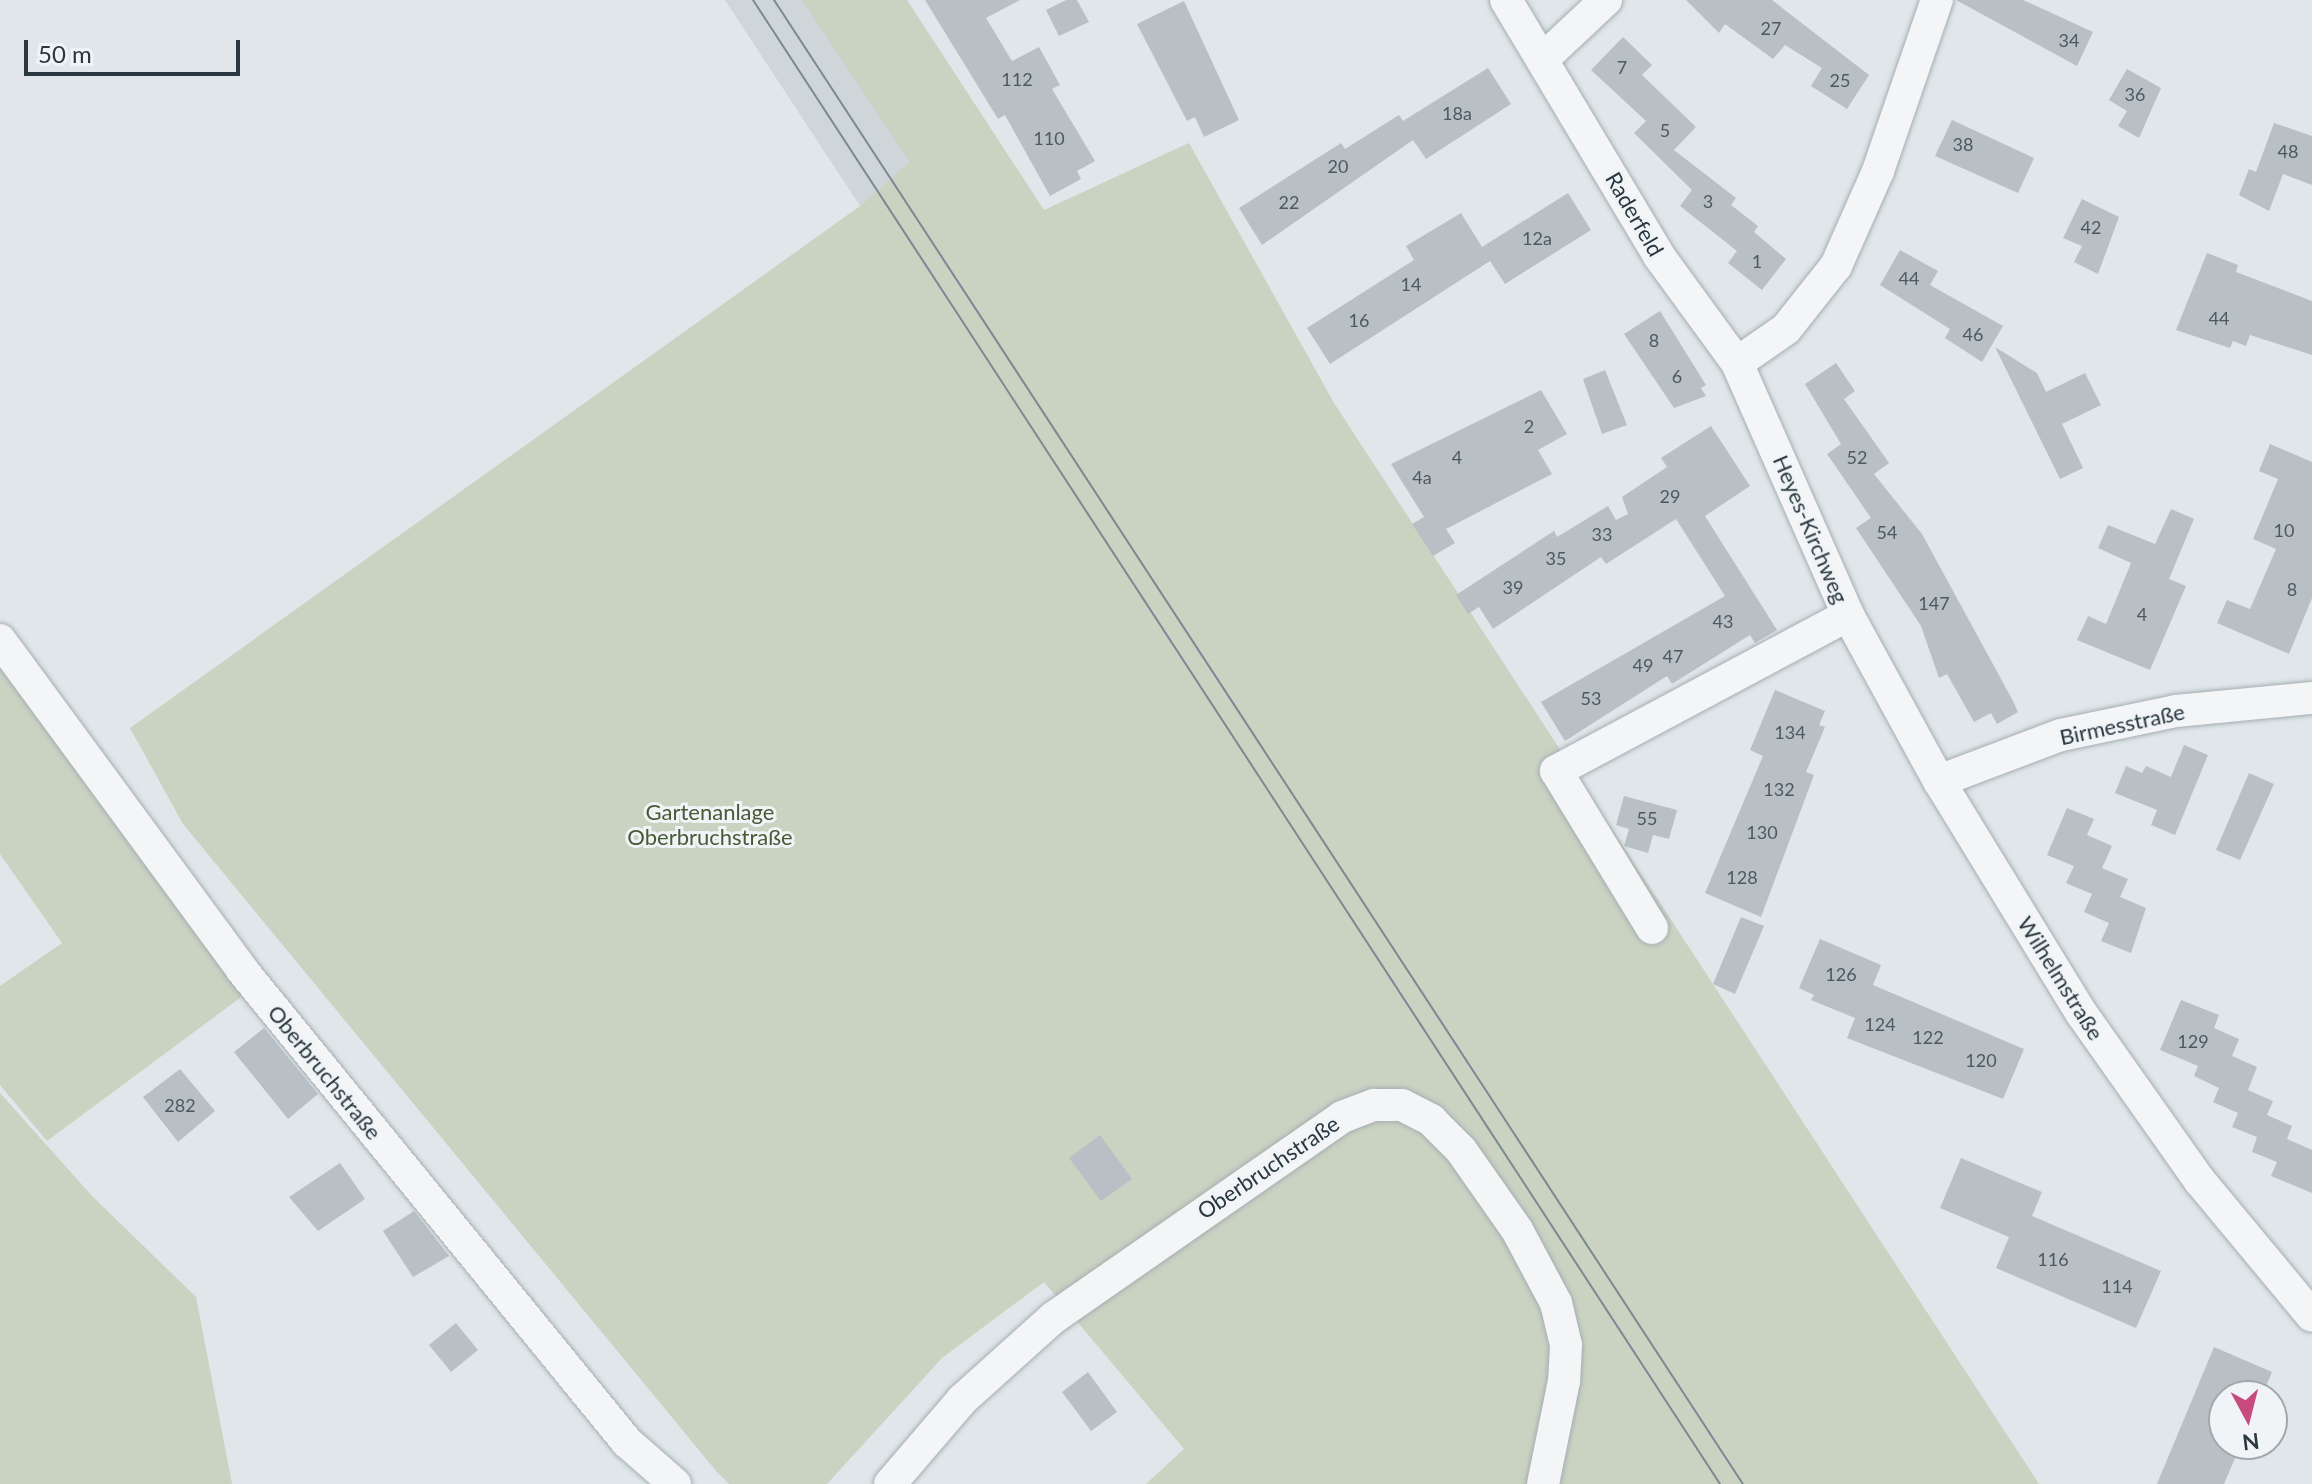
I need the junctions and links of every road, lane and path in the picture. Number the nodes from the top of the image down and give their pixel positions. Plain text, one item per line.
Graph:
1 (1506, 0) edge
2 (1606, 0) edge
3 (1937, 0) edge
4 (1544, 58) junction
5 (1737, 363) junction
6 (1848, 615) junction
7 (0, 640) edge
8 (2312, 698) edge
9 (1939, 781) junction
10 (1652, 928) dead end
11 (2312, 1316) edge
12 (675, 1484) edge
13 (890, 1484) edge
14 (1543, 1484) edge

1 - 4 street, Raderfeld
2 - 4 street
3 - 5 street
4 - 5 street, Raderfeld
5 - 6 street, Heyes-Kirchweg
6 - 9 street, Wilhelmstraße
6 - 10 street, Heyes-Kirchweg
7 - 12 street, Oberbruchstraße
8 - 9 street, Birmesstraße
9 - 11 street, Wilhelmstraße
13 - 14 street, Oberbruchstraße

